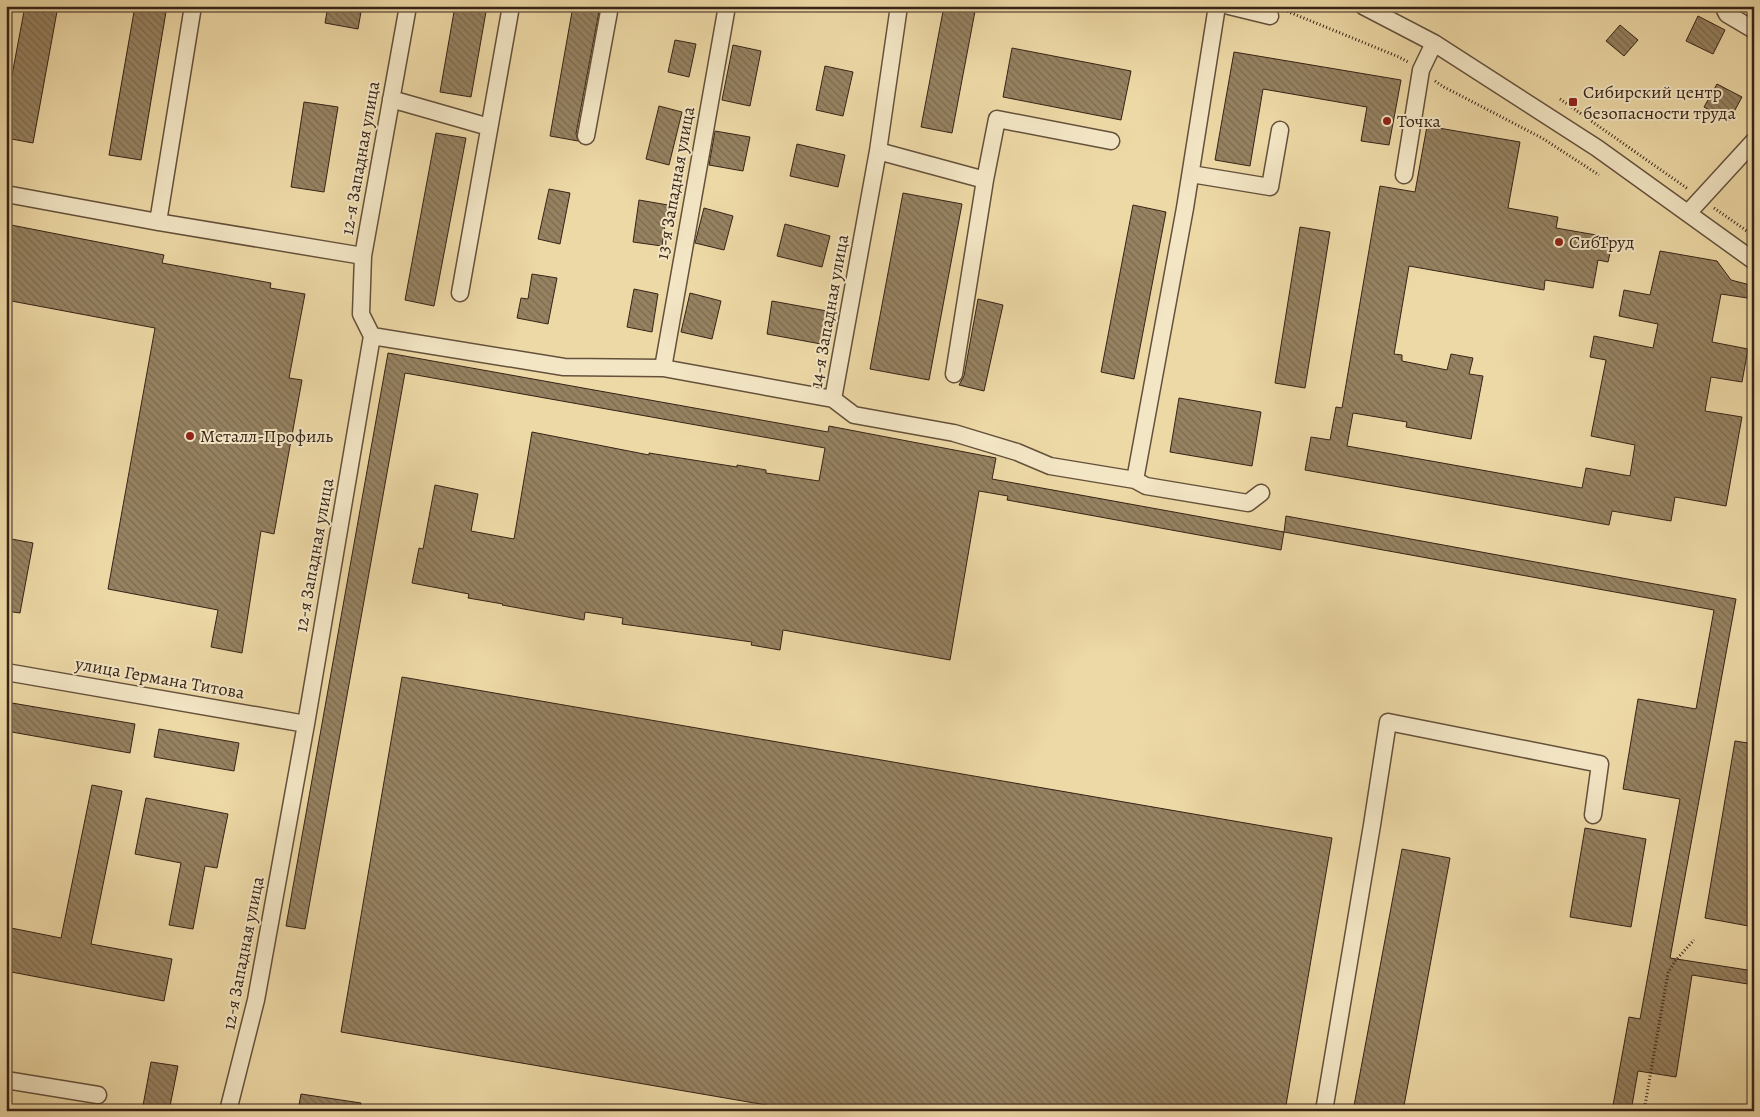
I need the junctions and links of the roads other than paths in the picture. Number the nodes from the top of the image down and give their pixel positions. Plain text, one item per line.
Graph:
1 (193, 6) edge
2 (408, 6) edge
3 (511, 6) edge
4 (610, 6) edge
5 (727, 6) edge
6 (899, 6) edge
7 (1217, 6) edge
8 (1229, 6) edge
9 (1363, 6) edge
10 (1723, 6) edge
11 (1276, 13) road end
12 (1754, 30) edge
13 (1434, 43) junction
14 (391, 99) junction
15 (489, 127) junction
16 (1280, 130) dead end
17 (586, 136) dead end
18 (1111, 141) dead end
19 (1754, 141) edge
20 (878, 152) junction
21 (1191, 174) junction
22 (1404, 175) dead end
23 (985, 180) junction
24 (6, 194) edge
25 (1688, 213) junction
26 (158, 222) junction
27 (363, 256) junction
28 (1754, 261) edge
29 (460, 293) dead end
30 (372, 336) junction
31 (663, 368) junction
32 (954, 374) dead end
33 (833, 399) junction
34 (1135, 480) junction
35 (1261, 493) dead end
36 (6, 672) edge
37 (306, 724) junction
38 (1593, 815) dead end
39 (6, 1080) edge
40 (98, 1095) dead end
41 (228, 1111) edge
42 (1324, 1111) edge

1 - 26 street
2 - 14 street, 12-я Западная улица
3 - 15 street
4 - 17 street
5 - 31 street, 13-я Западная улица
6 - 20 street, 14-я Западная улица
7 - 21 street
8 - 11 street
9 - 13 street
10 - 12 street
13 - 22 street
13 - 25 street
14 - 15 street
14 - 27 street, 12-я Западная улица
15 - 29 street
16 - 21 street
18 - 23 street
19 - 25 street
20 - 23 street
20 - 33 street, 14-я Западная улица
21 - 34 street
23 - 32 street
24 - 26 street
25 - 28 street
26 - 27 street
27 - 30 street, 12-я Западная улица
30 - 31 street
30 - 37 street, 12-я Западная улица
31 - 33 street
33 - 34 street, 14-я Западная улица
34 - 35 street, 14-я Западная улица
36 - 37 street, улица Германа Титова
37 - 41 street, 12-я Западная улица
38 - 42 street
39 - 40 street

